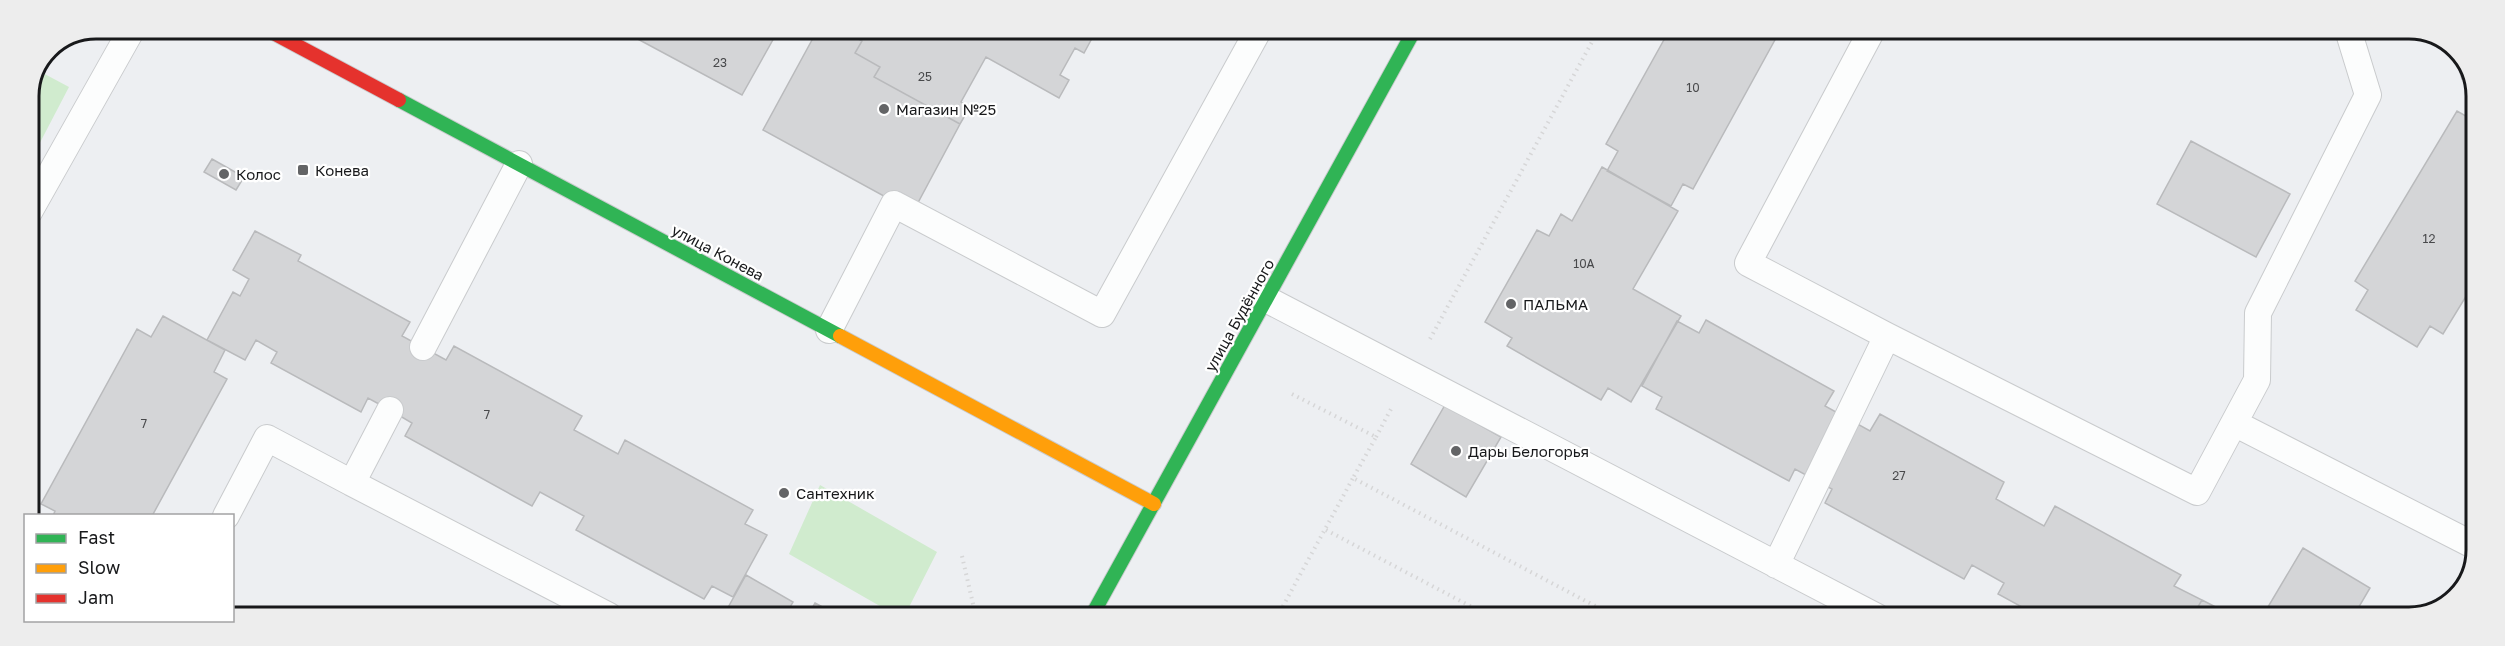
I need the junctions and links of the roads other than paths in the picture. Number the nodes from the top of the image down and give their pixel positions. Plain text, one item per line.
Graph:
1 (126, 39) edge
2 (285, 39) edge
3 (1253, 39) edge
4 (1406, 39) edge
5 (1867, 39) edge
6 (2351, 39) edge
7 (519, 164) junction
8 (39, 194) edge
9 (1266, 299) junction
10 (829, 330) junction
11 (1887, 336) junction
12 (423, 347) dead end
13 (390, 410) dead end
14 (2234, 423) junction
15 (352, 483) junction
16 (1154, 504) junction
17 (227, 514) edge
18 (2466, 541) edge
19 (1776, 565) junction
20 (592, 607) edge
21 (1097, 607) edge
22 (1858, 607) edge

1 - 8 lane
2 - 7 street, улица Конева
3 - 10 lane
4 - 9 street, улица Будённого
5 - 11 lane
6 - 14 lane
7 - 10 street, улица Конева
7 - 12 lane
9 - 16 street, улица Будённого
9 - 19 lane
10 - 16 street, улица Конева
11 - 14 lane
11 - 19 lane
13 - 15 lane
14 - 18 lane
15 - 17 lane
15 - 20 lane
16 - 21 street, улица Будённого
19 - 22 lane

